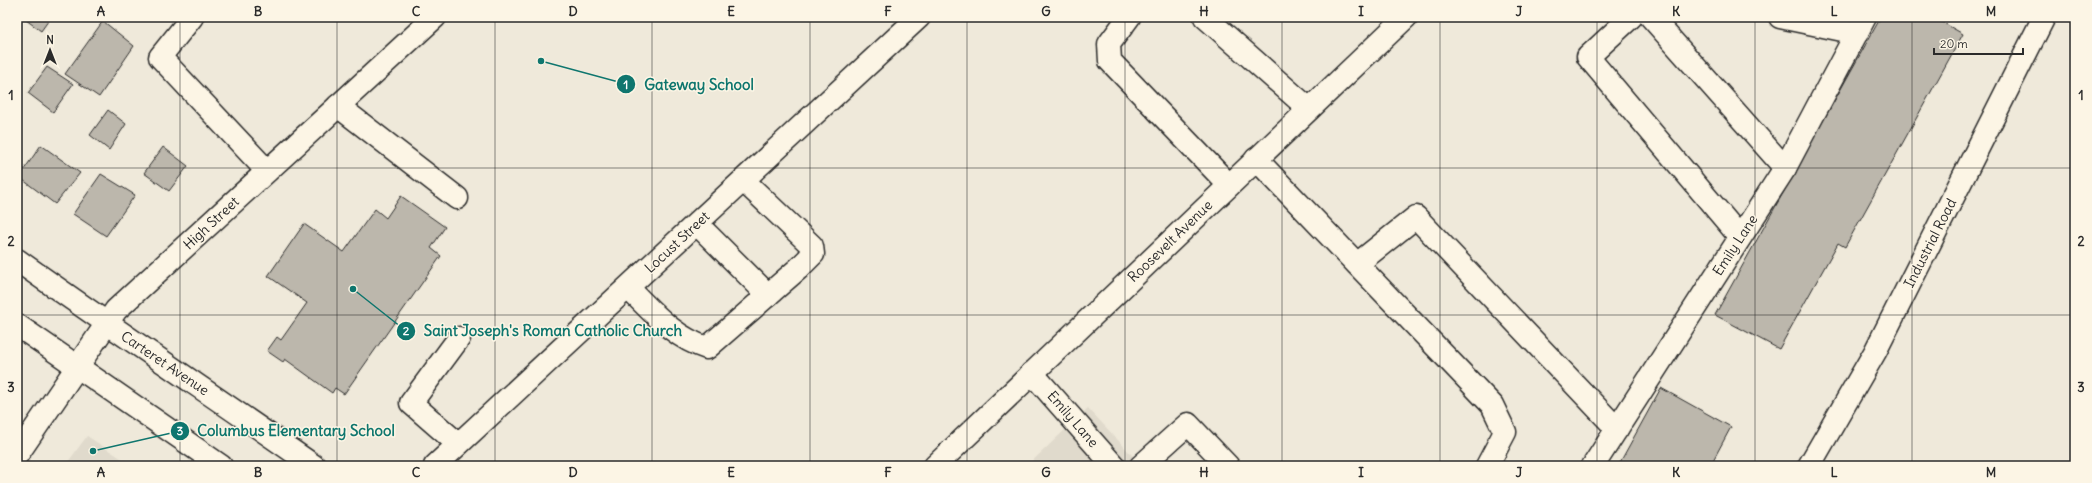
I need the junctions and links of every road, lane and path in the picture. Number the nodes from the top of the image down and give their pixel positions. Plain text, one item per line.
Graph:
1 (192, 17) edge
2 (435, 17) edge
3 (919, 17) edge
4 (1129, 17) edge
5 (1205, 17) edge
6 (1406, 17) edge
7 (1630, 17) edge
8 (1651, 17) edge
9 (1780, 17) edge
10 (2044, 17) edge
11 (1861, 25) edge
12 (338, 106) junction
13 (1309, 109) junction
14 (1256, 158) junction
15 (1785, 168) junction
16 (267, 171) junction
17 (744, 181) junction
18 (1229, 185) junction
19 (457, 198) dead end
20 (697, 224) junction
21 (1740, 237) junction
22 (17, 260) edge
23 (1357, 264) junction
24 (628, 288) junction
25 (768, 295) junction
26 (107, 324) junction
27 (17, 325) edge
28 (459, 338) dead end
29 (78, 367) junction
30 (1032, 372) junction
31 (1617, 429) junction
32 (458, 444) junction
33 (17, 455) edge
34 (221, 466) edge
35 (314, 466) edge
36 (435, 466) edge
37 (935, 466) edge
38 (1114, 466) edge
39 (1141, 466) edge
40 (1228, 466) edge
41 (1487, 466) edge
42 (1593, 466) edge
43 (1809, 466) edge

1 - 16 street
2 - 12 street, High Street
3 - 17 street, Locust Street
4 - 18 street
5 - 13 street
6 - 13 street, Roosevelt Avenue
7 - 21 street
8 - 15 street
9 - 11 street
10 - 43 street, Industrial Road
11 - 15 street, Emily Lane
12 - 16 street, High Street
12 - 19 street
13 - 14 street, Roosevelt Avenue
14 - 18 street, Roosevelt Avenue
14 - 23 street
15 - 21 street, Emily Lane
16 - 26 street, High Street
17 - 20 street, Locust Street
17 - 25 street
18 - 30 street, Roosevelt Avenue
20 - 24 street, Locust Street
20 - 25 street
21 - 31 street, Emily Lane
22 - 26 street, Carteret Avenue
23 - 31 street
23 - 41 street
24 - 25 street
24 - 32 street, Locust Street
26 - 29 street, High Street
26 - 35 street, Carteret Avenue
27 - 29 street
28 - 32 street
29 - 33 street, High Street
29 - 34 street
30 - 37 street, Roosevelt Avenue
30 - 38 street, Emily Lane
31 - 42 street, Emily Lane
32 - 36 street, Locust Street
39 - 40 street

